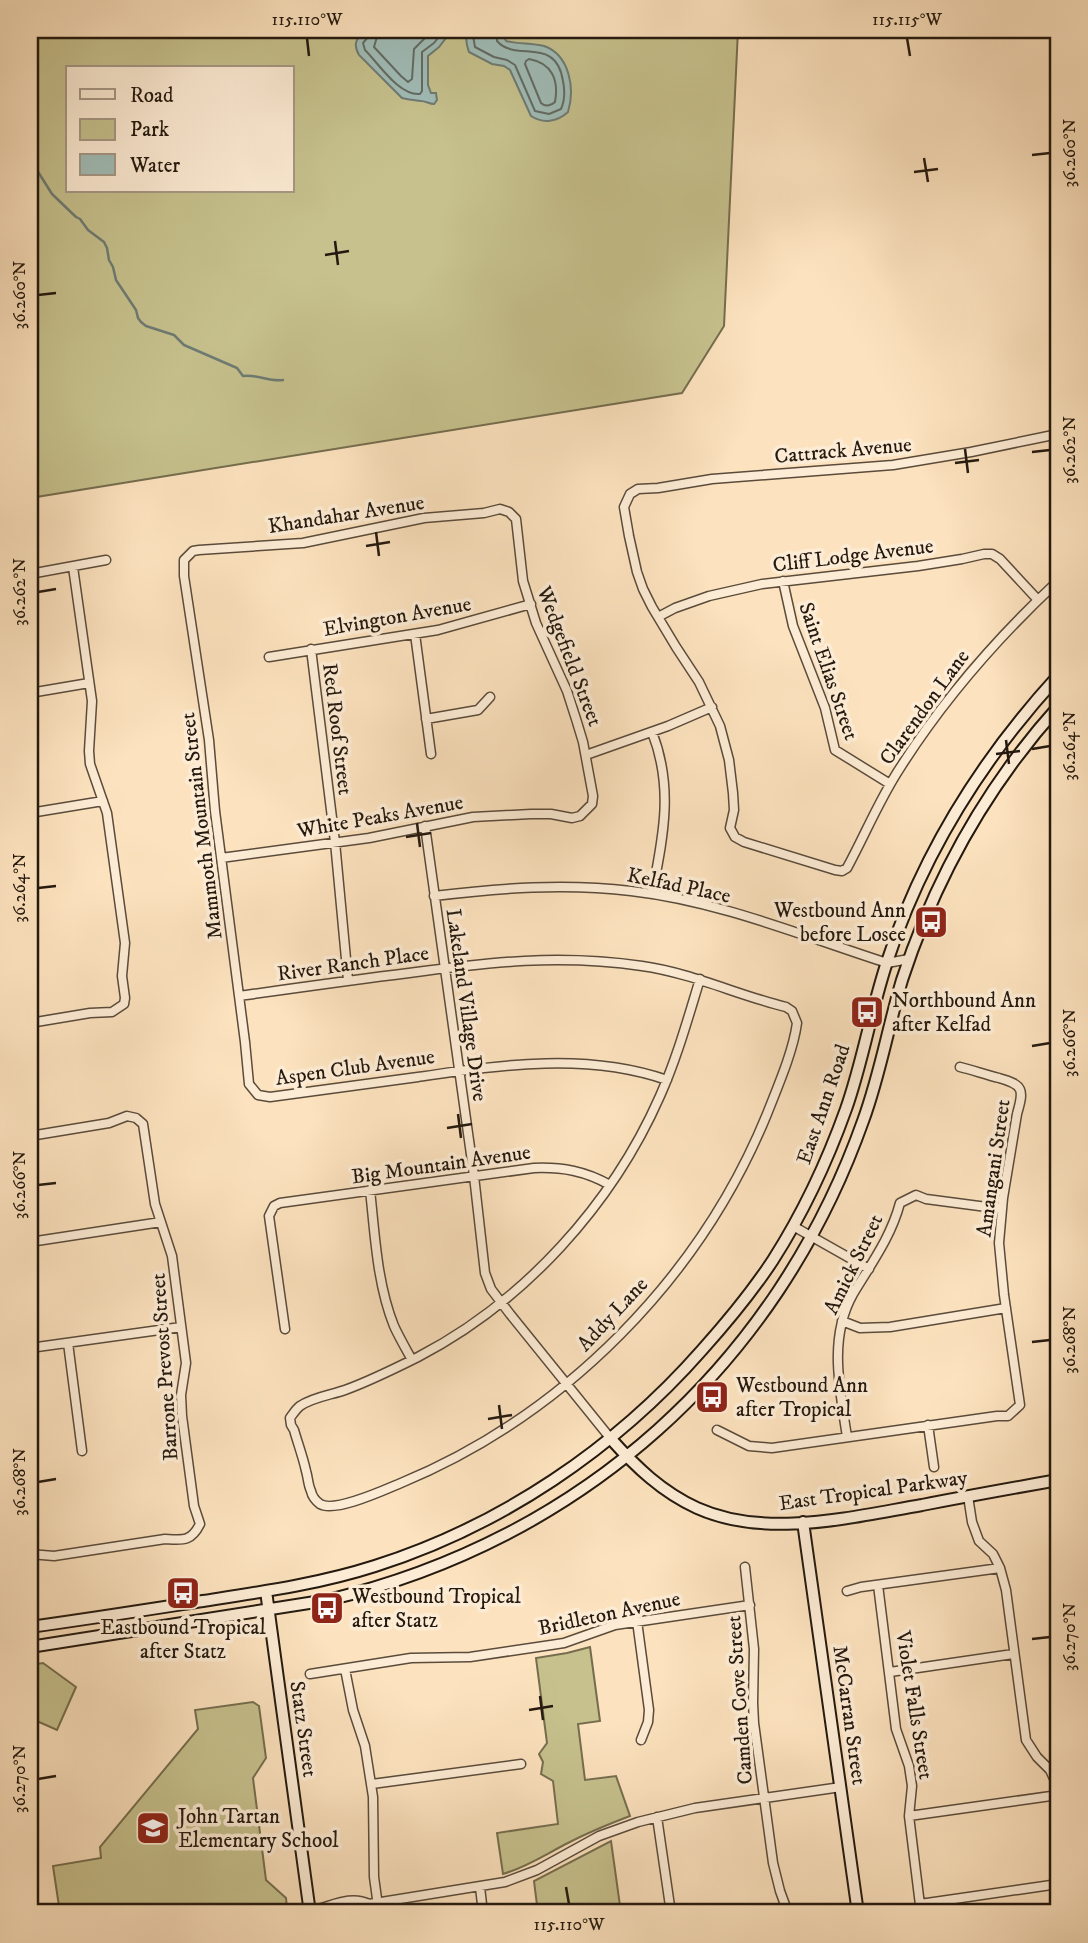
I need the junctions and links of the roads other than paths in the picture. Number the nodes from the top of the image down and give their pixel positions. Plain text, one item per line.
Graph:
1 (1058, 434) edge
2 (509, 512) joint
3 (188, 555) joint
4 (106, 560) dead end
5 (73, 566) junction
6 (30, 574) edge
7 (783, 581) junction
8 (1058, 581) edge
9 (1038, 600) junction
10 (531, 604) junction
11 (658, 617) junction
12 (415, 634) junction
13 (311, 649) junction
14 (269, 657) dead end
15 (1058, 676) edge
16 (89, 683) junction
17 (30, 693) edge
18 (490, 697) dead end
19 (712, 707) junction
20 (1058, 707) edge
21 (1024, 716) junction
22 (426, 719) junction
23 (1039, 729) junction
24 (652, 732) junction
25 (431, 754) dead end
26 (586, 755) junction
27 (890, 784) junction
28 (103, 801) junction
29 (585, 811) joint
30 (30, 813) edge
31 (425, 826) junction
32 (335, 842) junction
33 (221, 858) junction
34 (652, 894) junction
35 (434, 896) junction
36 (909, 959) junction
37 (887, 963) junction
38 (444, 968) junction
39 (699, 979) junction
40 (348, 981) junction
41 (239, 996) junction
42 (795, 1018) joint
43 (30, 1023) edge
44 (960, 1067) dead end
45 (459, 1071) junction
46 (667, 1080) junction
47 (256, 1093) joint
48 (30, 1136) edge
49 (474, 1176) junction
50 (610, 1185) junction
51 (370, 1191) junction
52 (1002, 1209) junction
53 (161, 1222) junction
54 (793, 1226) junction
55 (811, 1236) junction
56 (30, 1242) edge
57 (869, 1269) junction
58 (501, 1302) junction
59 (1006, 1308) junction
60 (842, 1321) junction
61 (181, 1327) junction
62 (285, 1329) dead end
63 (68, 1343) junction
64 (30, 1348) edge
65 (412, 1360) junction
66 (566, 1385) junction
67 (928, 1425) junction
68 (717, 1430) dead end
69 (847, 1437) junction
70 (611, 1439) junction
71 (82, 1451) dead end
72 (628, 1457) junction
73 (933, 1467) dead end
74 (1058, 1480) edge
75 (968, 1496) junction
76 (803, 1522) junction
77 (30, 1554) edge
78 (745, 1567) dead end
79 (1000, 1568) junction
80 (878, 1585) junction
81 (266, 1591) junction
82 (847, 1591) dead end
83 (750, 1605) junction
84 (269, 1611) junction
85 (637, 1621) junction
86 (30, 1627) edge
87 (30, 1647) edge
88 (1013, 1654) junction
89 (345, 1669) junction
90 (890, 1672) junction
91 (310, 1674) dead end
92 (641, 1740) dead end
93 (521, 1764) dead end
94 (372, 1784) junction
95 (841, 1787) junction
96 (1058, 1787) edge
97 (1058, 1795) edge
98 (764, 1798) junction
99 (909, 1815) junction
100 (657, 1817) junction
101 (1058, 1884) edge
102 (480, 1887) junction
103 (373, 1903) junction
104 (920, 1904) junction
105 (325, 1909) junction
106 (310, 1912) edge
107 (334, 1913) edge
108 (341, 1913) edge
109 (379, 1913) edge
110 (483, 1913) edge
111 (671, 1913) edge
112 (788, 1913) edge
113 (858, 1913) edge
114 (921, 1913) edge

1 - 11 street, Cattrack Avenue
2 - 3 street, Khandahar Avenue
2 - 10 street, Wedgefield Street
3 - 33 street, Mammoth Mountain Street
4 - 5 street
5 - 6 street
5 - 16 street
7 - 9 street, Cliff Lodge Avenue
7 - 11 street, Cliff Lodge Avenue
7 - 27 street, Saint Elias Street
8 - 9 street, Clarendon Lane
9 - 27 street, Clarendon Lane
10 - 12 street, Elvington Avenue
10 - 26 street, Wedgefield Street
11 - 19 street
12 - 13 street, Elvington Avenue
12 - 22 street
13 - 14 street, Elvington Avenue
13 - 32 street, Red Roof Street
15 - 21 main road, East Ann Road
16 - 17 street
16 - 28 street
18 - 22 street
19 - 24 street
19 - 27 street, Clarendon Lane
20 - 23 main road, East Ann Road
21 - 23 main road
21 - 37 main road, East Ann Road
22 - 25 street
23 - 36 main road, East Ann Road
24 - 26 street
24 - 34 street
26 - 29 street, Wedgefield Street
28 - 30 street
28 - 43 street
29 - 31 street, White Peaks Avenue
31 - 32 street, White Peaks Avenue
31 - 35 street, Lakeland Village Drive
32 - 33 street, White Peaks Avenue
32 - 40 street, Red Roof Street
33 - 41 street, Mammoth Mountain Street
34 - 35 street, Kelfad Place
34 - 37 street, Kelfad Place
35 - 38 street, Lakeland Village Drive
36 - 37 street, Kelfad Place
36 - 55 main road, East Ann Road
37 - 54 main road, East Ann Road
38 - 39 street, River Ranch Place
38 - 40 street, River Ranch Place
38 - 45 street, Lakeland Village Drive
39 - 42 street, River Ranch Place
39 - 46 street
40 - 41 street, River Ranch Place
41 - 47 street, Mammoth Mountain Street
42 - 66 street, Addy Lane
44 - 52 street, Amangani Street
45 - 46 street, Aspen Club Avenue
45 - 47 street, Aspen Club Avenue
45 - 49 street, Lakeland Village Drive
46 - 50 street
48 - 53 street, Barrone Prevost Street
49 - 50 street, Big Mountain Avenue
49 - 51 street, Big Mountain Avenue
49 - 58 street, Lakeland Village Drive
50 - 58 street
51 - 62 street, Big Mountain Avenue
51 - 65 street
52 - 57 street, Amick Street
52 - 59 street, Amangani Street
53 - 56 street
53 - 61 street, Barrone Prevost Street
54 - 55 street
54 - 70 main road, East Ann Road
55 - 57 street
55 - 72 main road, East Ann Road
57 - 60 street, Amick Street
58 - 65 street
58 - 66 street, Lakeland Village Drive
59 - 60 street
59 - 67 street, Amangani Street
60 - 69 street, Amick Street
61 - 63 street
61 - 77 street, Barrone Prevost Street
63 - 64 street
63 - 71 street
65 - 66 street, Addy Lane
66 - 70 street, Lakeland Village Drive
67 - 69 street
67 - 73 street
68 - 69 street
70 - 72 main road, East Tropical Parkway
70 - 81 main road
72 - 76 main road, East Tropical Parkway
72 - 84 main road
74 - 75 main road, East Tropical Parkway
75 - 76 main road, East Tropical Parkway
75 - 79 street
76 - 95 main road, McCarran Street
78 - 83 street, Camden Cove Street
79 - 80 street
79 - 88 street
80 - 82 street
80 - 90 street, Violet Falls Street
81 - 84 main road, Statz Street
81 - 86 main road
83 - 85 street, Bridleton Avenue
83 - 98 street, Camden Cove Street
84 - 87 main road
84 - 106 main road, Statz Street
85 - 89 street, Bridleton Avenue
85 - 92 street
88 - 90 street
88 - 96 street
89 - 91 street, Bridleton Avenue
89 - 94 street
90 - 99 street, Violet Falls Street
93 - 94 street
94 - 103 street
95 - 98 street
95 - 113 main road, McCarran Street
97 - 99 street
98 - 100 street
98 - 112 street, Camden Cove Street
99 - 104 street, Violet Falls Street
100 - 102 street
100 - 111 street
101 - 104 street
102 - 103 street
102 - 110 street
103 - 105 street
103 - 108 street
103 - 109 street
104 - 114 street, Violet Falls Street
105 - 106 street
105 - 107 street

